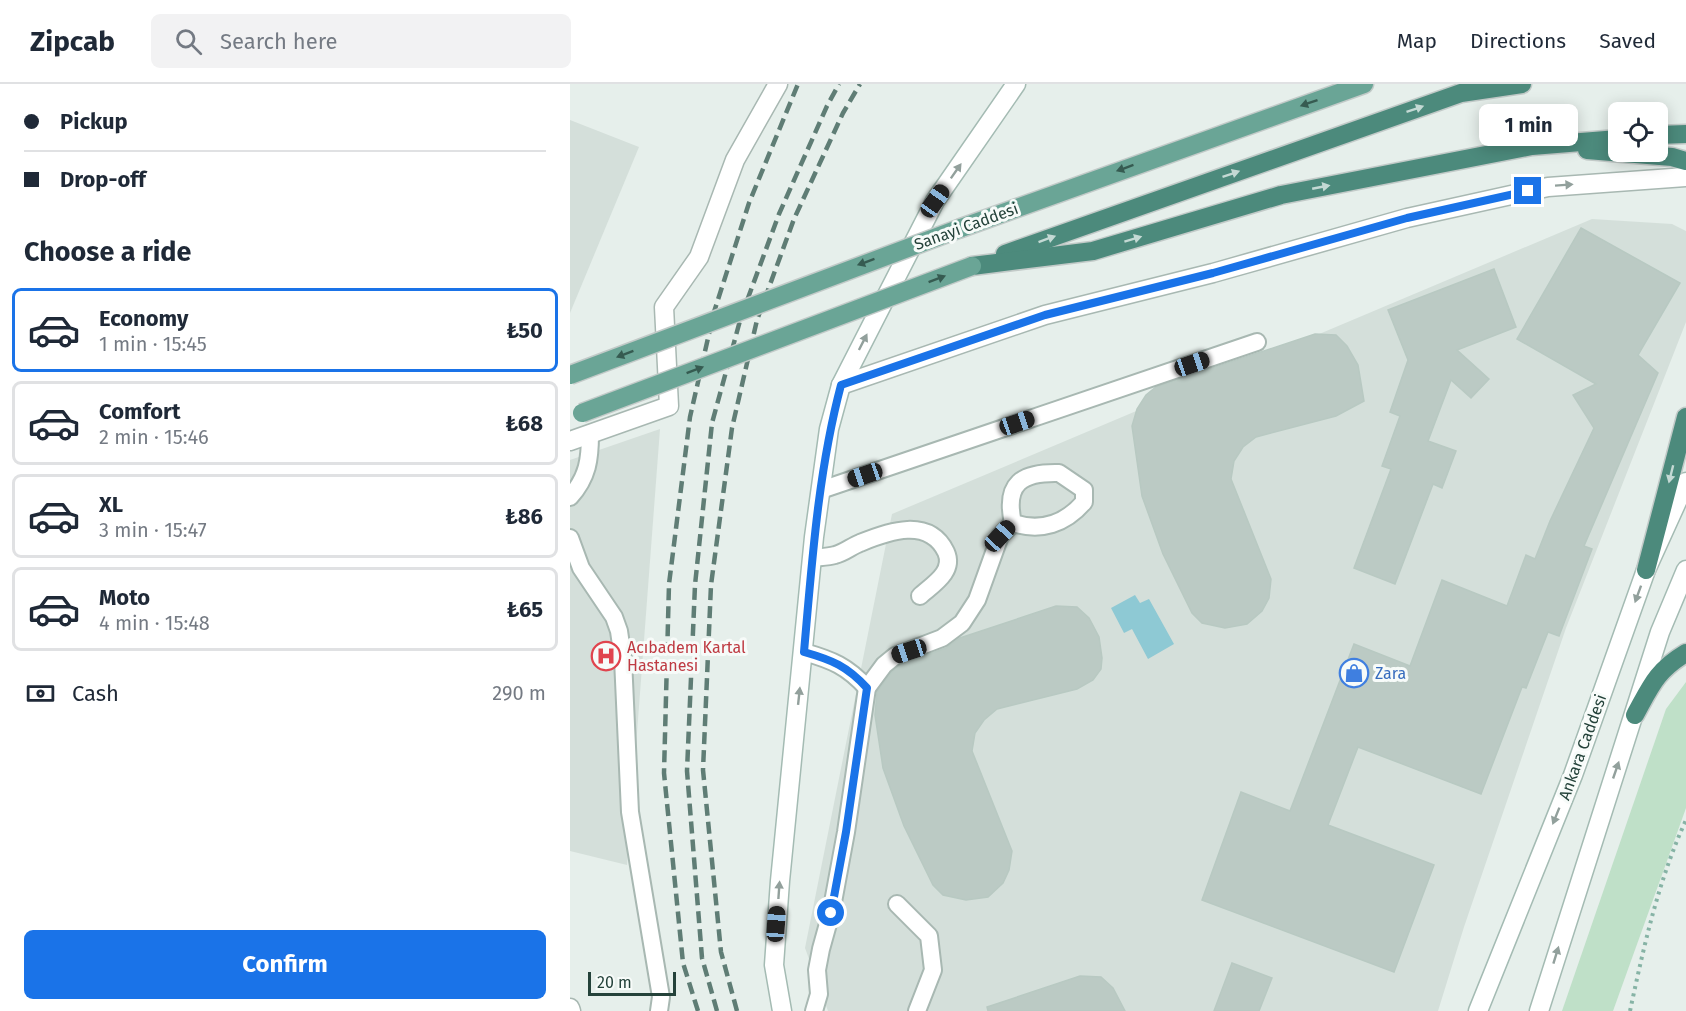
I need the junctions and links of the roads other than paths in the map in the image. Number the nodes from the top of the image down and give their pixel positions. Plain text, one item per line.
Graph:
1 (778, 84) edge
2 (1016, 84) edge
3 (1364, 84) edge
4 (1522, 84) edge
5 (1686, 134) edge
6 (1668, 135) edge
7 (1608, 139) edge
8 (1532, 146) junction
9 (1686, 161) edge
10 (1686, 177) edge
11 (972, 266) junction
12 (1257, 342) dead end
13 (570, 375) edge
14 (841, 385) junction
15 (576, 416) edge
16 (1686, 417) edge
17 (590, 434) junction
18 (570, 441) edge
19 (1686, 482) edge
20 (821, 490) junction
21 (570, 497) edge
22 (1012, 523) junction
23 (570, 538) edge
24 (812, 558) junction
25 (1646, 570) junction
26 (1686, 570) edge
27 (920, 596) dead end
28 (804, 652) junction
29 (1686, 653) edge
30 (867, 688) junction
31 (1635, 715) junction
32 (897, 904) dead end
33 (659, 1011) edge
34 (782, 1011) edge
35 (813, 1011) edge
36 (917, 1011) edge
37 (1478, 1011) edge
38 (1539, 1011) edge

1 - 17 main road
14 -> 2 main road
3 -> 13 main road, Sanayi Caddesi, bridge
11 -> 4 highway
5 - 6 highway
7 - 8 highway
8 - 9 highway
11 -> 8 highway
14 -> 10 main road
15 -> 11 main road, bridge
12 - 20 lane
14 - 20 main road
16 -> 25 highway
17 - 18 main road
17 - 21 lane
19 - 25 main road, Ankara Caddesi
20 - 24 main road
22 - 22 lane
22 - 30 lane
23 - 33 lane
24 - 27 lane
24 - 28 main road
25 -> 37 main road, Ankara Caddesi
26 - 31 main road
28 - 30 lane
34 -> 28 main road
29 - 31 highway
30 - 35 lane
38 -> 31 main road
32 - 36 lane

